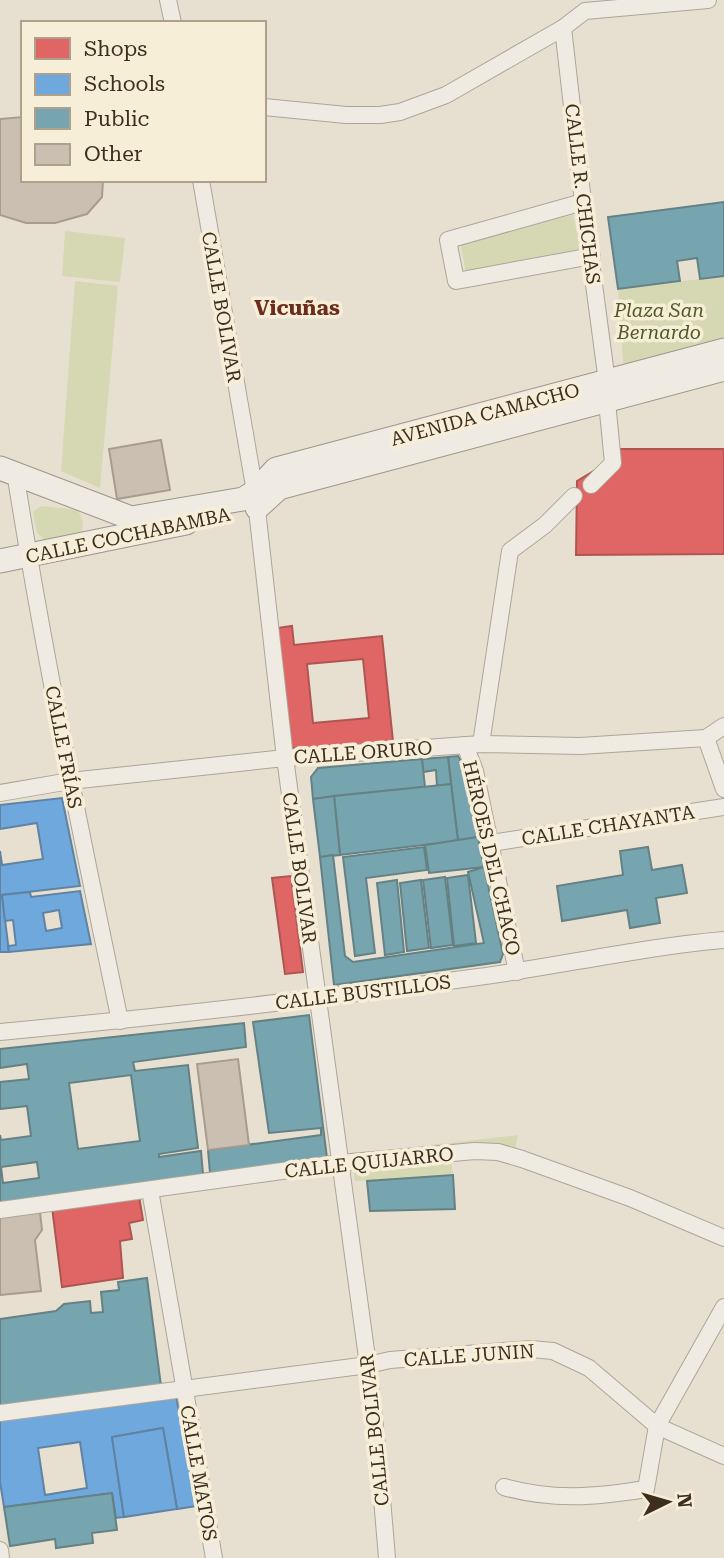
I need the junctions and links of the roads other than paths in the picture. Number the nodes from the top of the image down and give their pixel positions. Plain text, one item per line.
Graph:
1 (168, 0) edge
2 (708, 0) edge
3 (173, 21) edge
4 (563, 28) junction
5 (266, 107) edge
6 (201, 182) edge
7 (583, 202) junction
8 (592, 256) junction
9 (724, 350) edge
10 (724, 369) edge
11 (607, 392) junction
12 (8, 470) edge
13 (590, 485) dead end
14 (574, 496) dead end
15 (255, 500) junction
16 (106, 508) junction
17 (106, 540) junction
18 (28, 557) junction
19 (0, 561) edge
20 (724, 726) edge
21 (706, 738) junction
22 (473, 745) junction
23 (285, 758) junction
24 (70, 781) junction
25 (724, 789) edge
26 (0, 793) edge
27 (724, 807) edge
28 (491, 843) junction
29 (724, 940) edge
30 (517, 972) junction
31 (317, 1000) junction
32 (120, 1021) junction
33 (0, 1032) edge
34 (340, 1163) junction
35 (150, 1189) junction
36 (0, 1210) edge
37 (724, 1238) edge
38 (724, 1307) edge
39 (368, 1366) junction
40 (184, 1388) junction
41 (0, 1413) edge
42 (657, 1426) junction
43 (724, 1456) edge
44 (504, 1487) dead end
45 (0, 1550) edge
46 (1, 1558) edge
47 (214, 1558) edge
48 (387, 1558) edge

1 - 3 street
2 - 4 street
4 - 5 street
4 - 7 street, CALLE R. CHICHAS
6 - 15 street, CALLE BOLIVAR
7 - 8 street, CALLE R. CHICHAS
7 - 8 street
8 - 11 street, CALLE R. CHICHAS
9 - 11 main road, AVENIDA CAMACHO
10 - 11 main road, AVENIDA CAMACHO
11 - 13 street, CALLE R. CHICHAS
11 - 15 main road, AVENIDA CAMACHO
12 - 16 main road, CALLE COCHABAMBA
12 - 18 street, CALLE FRÍAS
14 - 22 street
15 - 16 main road, CALLE COCHABAMBA
15 - 17 main road, CALLE COCHABAMBA
15 - 23 street, CALLE BOLIVAR
16 - 17 street
17 - 18 main road, CALLE COCHABAMBA
18 - 19 main road, CALLE COCHABAMBA
18 - 24 street, CALLE FRÍAS
20 - 21 street
21 - 22 street, CALLE ORURO
21 - 25 street
22 - 23 street, CALLE ORURO
22 - 28 street, HÉROES DEL CHACO
23 - 24 street, CALLE ORURO
23 - 31 street, CALLE BOLIVAR
24 - 26 street, CALLE ORURO
24 - 32 street, CALLE FRÍAS
27 - 28 street, CALLE CHAYANTA
28 - 30 street, HÉROES DEL CHACO
29 - 30 street, CALLE BUSTILLOS
30 - 31 street, CALLE BUSTILLOS
31 - 32 street, CALLE BUSTILLOS
31 - 34 street, CALLE BOLIVAR
32 - 33 street, CALLE BUSTILLOS
34 - 35 street, CALLE QUIJARRO
34 - 37 street, CALLE QUIJARRO
34 - 39 street, CALLE BOLIVAR
35 - 36 street, CALLE QUIJARRO
35 - 40 street, CALLE MATOS
38 - 42 street
39 - 40 street, CALLE JUNIN
39 - 42 street, CALLE JUNIN
39 - 48 street, CALLE BOLIVAR
40 - 41 street, CALLE JUNIN
40 - 47 street, CALLE MATOS
42 - 43 street, CALLE JUNIN
42 - 44 street
45 - 46 street

